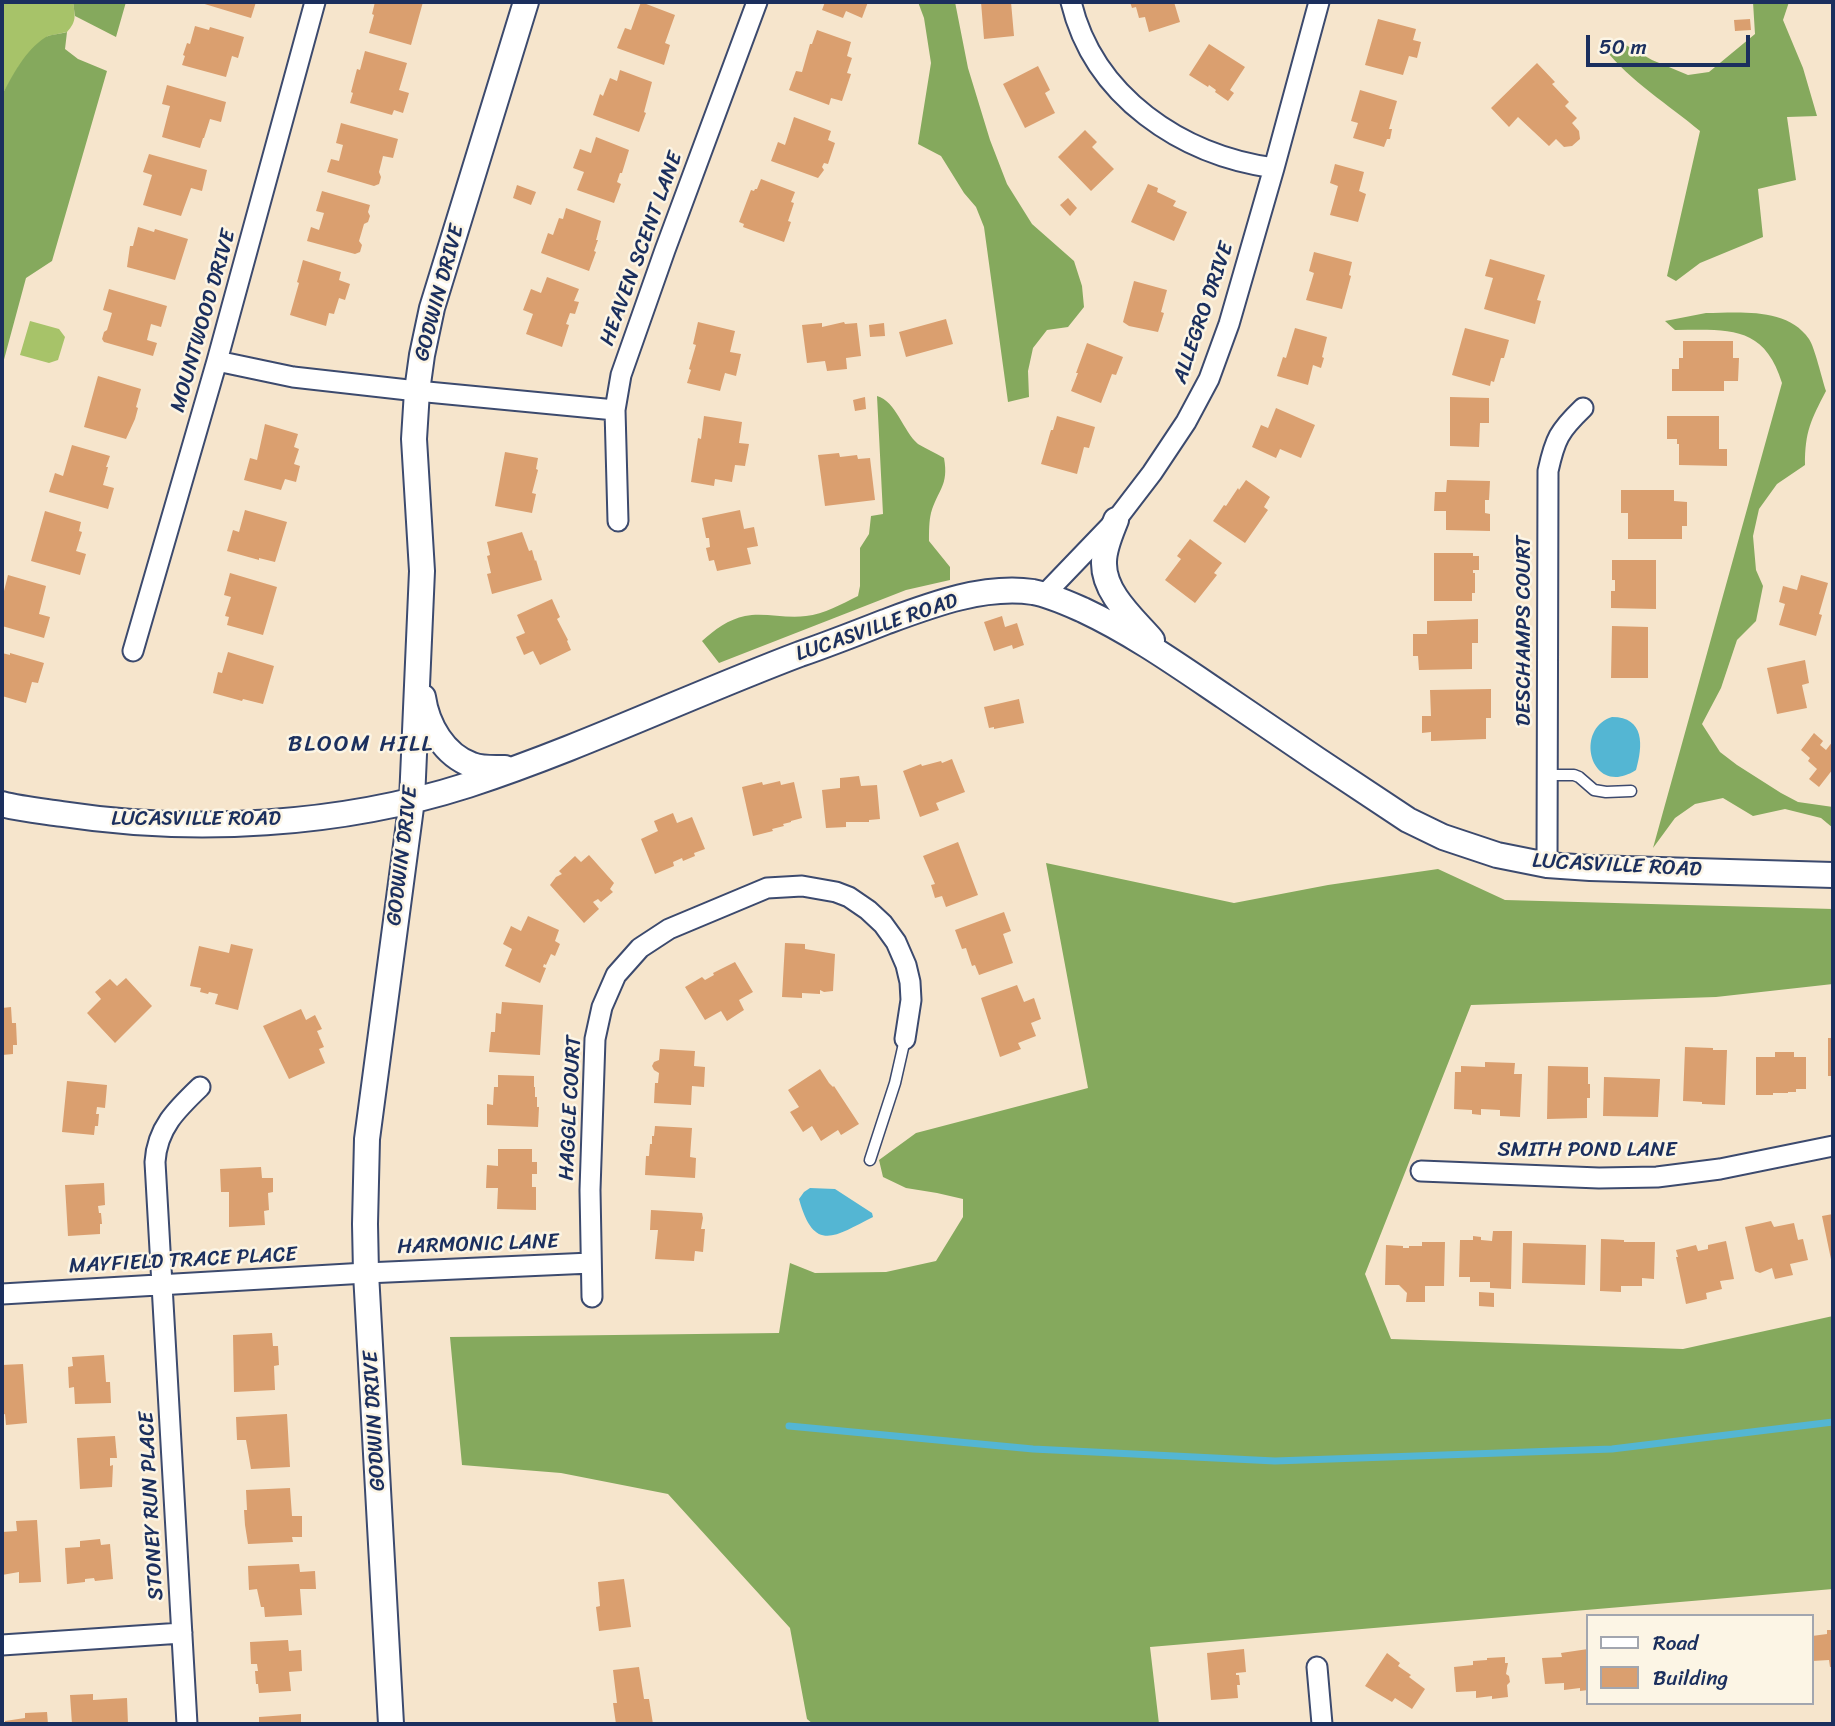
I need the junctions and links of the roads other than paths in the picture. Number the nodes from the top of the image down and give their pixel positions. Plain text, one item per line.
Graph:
1 (315, 2) edge
2 (526, 2) edge
3 (757, 2) edge
4 (1070, 2) edge
5 (1320, 2) edge
6 (1274, 168) junction
7 (217, 361) junction
8 (417, 391) junction
9 (1583, 408) dead end
10 (615, 410) junction
11 (1116, 520) junction
12 (618, 521) dead end
13 (1044, 595) junction
14 (133, 651) dead end
15 (1169, 659) junction
16 (418, 662) junction
17 (516, 769) junction
18 (1548, 775) junction
19 (1631, 791) dead end
20 (412, 800) junction
21 (2, 804) edge
22 (1547, 865) junction
23 (1833, 875) edge
24 (905, 1039) joint
25 (200, 1087) dead end
26 (1833, 1146) edge
27 (870, 1160) dead end
28 (1421, 1171) dead end
29 (591, 1263) junction
30 (366, 1273) junction
31 (163, 1284) junction
32 (2, 1294) edge
33 (592, 1297) dead end
34 (183, 1633) junction
35 (2, 1644) edge
36 (1317, 1667) dead end
37 (187, 1724) edge
38 (391, 1724) edge
39 (1322, 1724) edge

1 - 7 street, MOUNTWOOD DRIVE
2 - 8 street, GODWIN DRIVE
3 - 10 street, HEAVEN SCENT LANE
4 - 6 street
5 - 6 street, ALLEGRO DRIVE
6 - 11 street, ALLEGRO DRIVE
7 - 8 street
7 - 14 street, MOUNTWOOD DRIVE
8 - 10 street
8 - 16 street, GODWIN DRIVE
9 - 18 street, DESCHAMPS COURT
10 - 12 street, HEAVEN SCENT LANE
11 - 13 street, ALLEGRO DRIVE
11 - 15 street
13 - 15 street, LUCASVILLE ROAD
13 - 17 street, LUCASVILLE ROAD
15 - 22 street, LUCASVILLE ROAD
16 - 17 street
16 - 20 street, GODWIN DRIVE
17 - 20 street, LUCASVILLE ROAD
18 - 19 lane
18 - 22 street, DESCHAMPS COURT
20 - 21 street, LUCASVILLE ROAD
20 - 30 street, GODWIN DRIVE
22 - 23 street, LUCASVILLE ROAD
24 - 27 lane
24 - 29 street, HAGGLE COURT
25 - 31 street, STONEY RUN PLACE
26 - 28 street, SMITH POND LANE
29 - 30 street, HARMONIC LANE
29 - 33 street, HAGGLE COURT
30 - 31 street, MAYFIELD TRACE PLACE
30 - 38 street, GODWIN DRIVE
31 - 32 street, MAYFIELD TRACE PLACE
31 - 34 street, STONEY RUN PLACE
34 - 35 street
34 - 37 street, STONEY RUN PLACE
36 - 39 street

